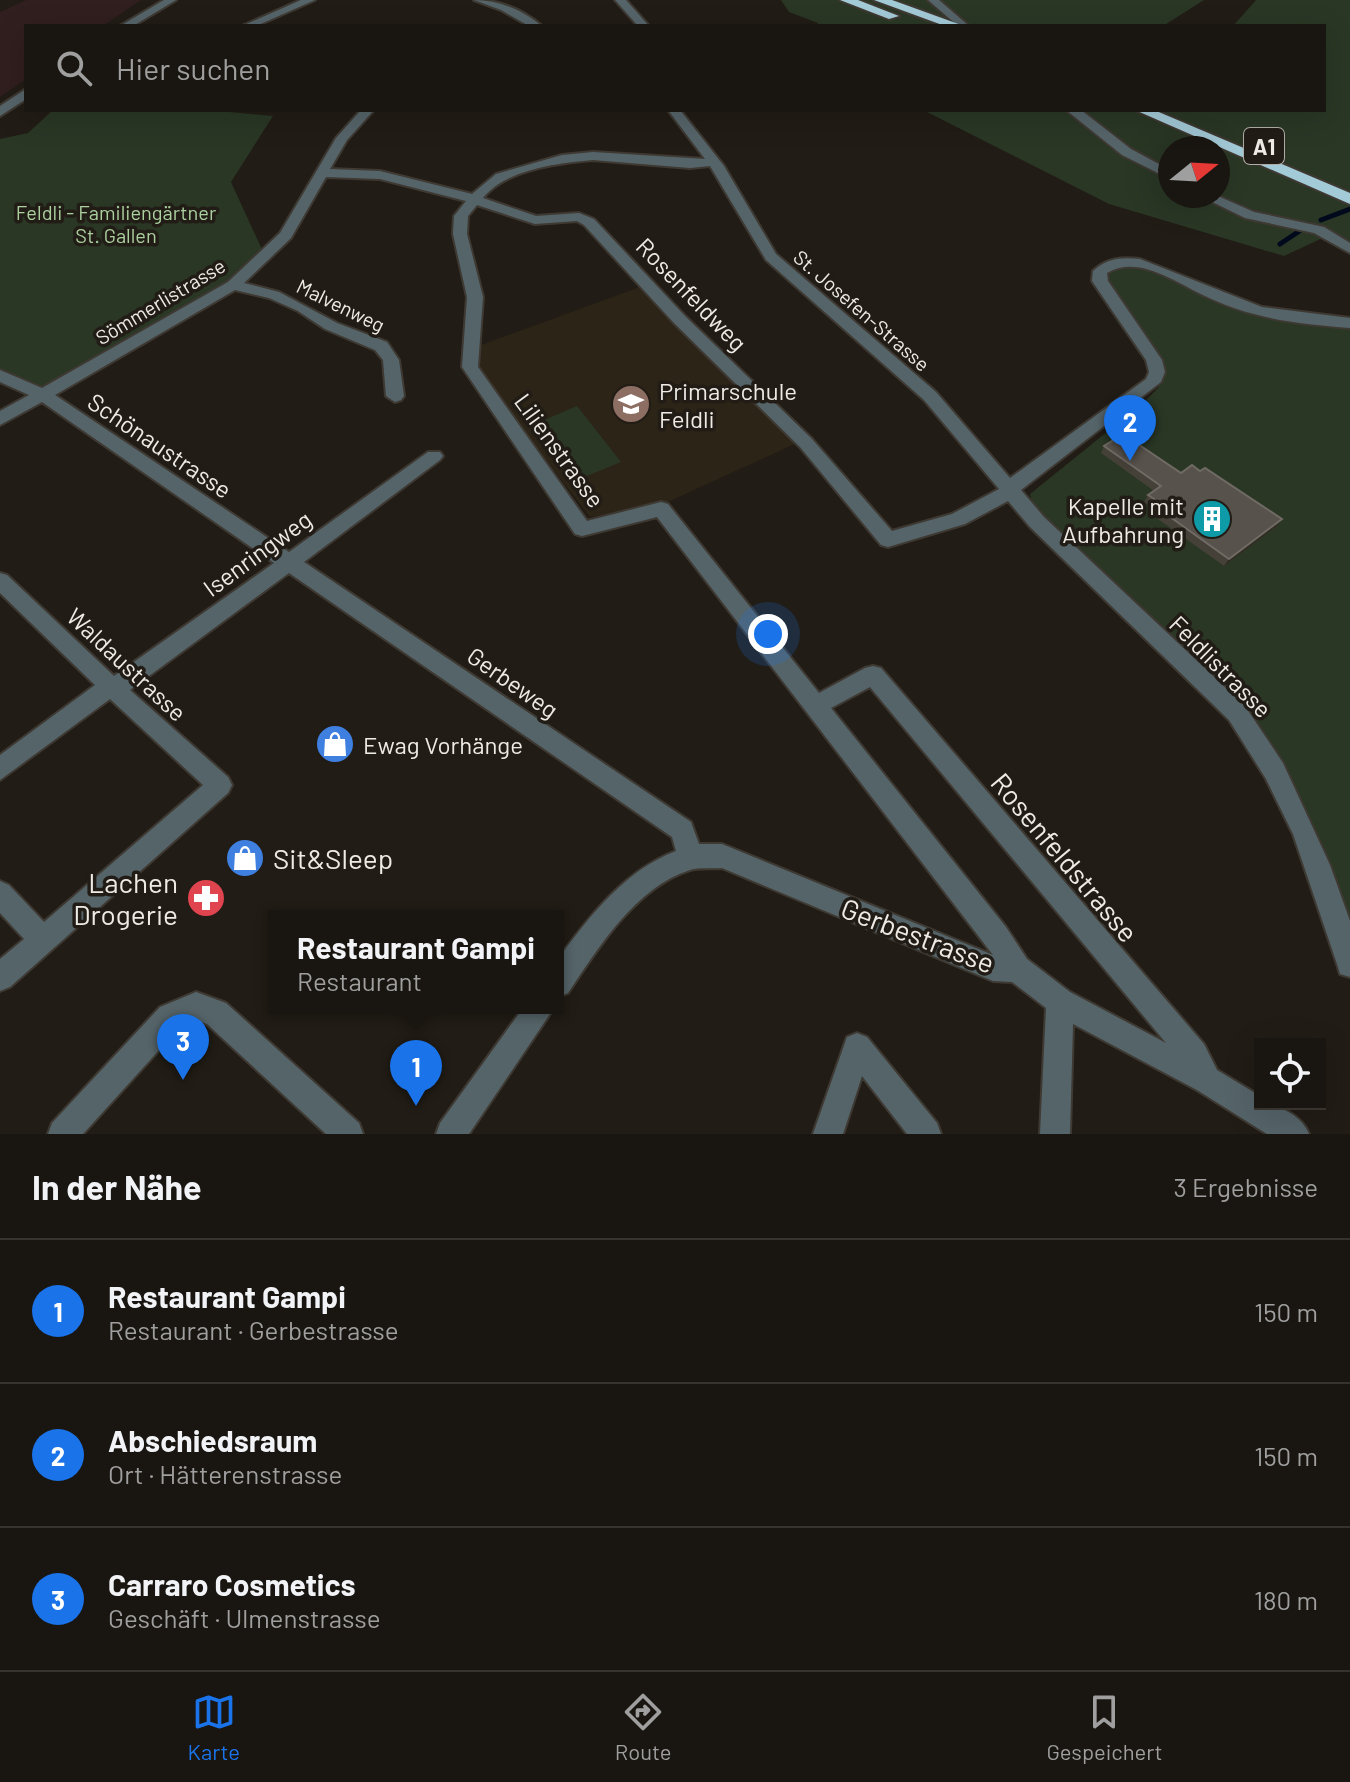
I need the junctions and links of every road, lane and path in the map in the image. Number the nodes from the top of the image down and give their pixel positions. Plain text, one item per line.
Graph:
1 (171, 0) edge
2 (310, 0) edge
3 (479, 0) edge
4 (620, 0) edge
5 (846, 0) edge
6 (880, 0) edge
7 (933, 0) edge
8 (129, 24) edge
9 (252, 24) edge
10 (533, 24) edge
11 (642, 24) edge
12 (918, 24) edge
13 (955, 24) edge
14 (959, 24) edge
15 (24, 94) edge
16 (0, 112) edge
17 (366, 112) edge
18 (676, 112) edge
19 (1076, 112) edge
20 (1147, 112) edge
21 (1183, 112) edge
22 (714, 162) junction
23 (1158, 170) edge
24 (322, 173) junction
25 (1350, 182) edge
26 (474, 198) junction
27 (1350, 199) edge
28 (1230, 206) edge
29 (1350, 249) edge
30 (233, 285) junction
31 (1350, 323) edge
32 (0, 375) edge
33 (43, 395) junction
34 (395, 396) dead end
35 (0, 419) edge
36 (434, 456) dead end
37 (1010, 491) junction
38 (289, 562) junction
39 (0, 581) edge
40 (109, 687) junction
41 (816, 705) junction
42 (0, 769) edge
43 (691, 858) junction
44 (0, 894) edge
45 (43, 940) junction
46 (1350, 964) edge
47 (1017, 969) junction
48 (564, 975) edge
49 (0, 977) edge
50 (1060, 1002) junction
51 (536, 1014) edge
52 (1207, 1080) junction
53 (63, 1134) edge
54 (348, 1134) edge
55 (451, 1134) edge
56 (828, 1134) edge
57 (926, 1134) edge
58 (1055, 1134) edge
59 (1294, 1134) edge

1 - 8 street
2 - 9 street
3 - 10 street
4 - 11 street
5 - 12 highway
6 - 13 highway
7 - 14 street
15 - 16 street
17 - 24 street, Sömmerlistrasse
18 - 22 street, St. Josefen-Strasse
19 - 23 street
20 - 27 highway, A1
21 - 25 highway, A1
22 - 26 street
22 - 37 street, St. Josefen-Strasse
24 - 26 street, Rosenfeldweg
24 - 30 street, Sömmerlistrasse
26 - 37 street, Rosenfeldweg
26 - 41 street, Lilienstrasse
28 - 29 street
30 - 33 street, Sömmerlistrasse
30 - 34 street, Malvenweg
31 - 37 street
32 - 33 street, Schönaustrasse
33 - 35 street, Sömmerlistrasse
33 - 38 street, Schönaustrasse
36 - 38 street, Isenringweg
37 - 46 street, Feldlistrasse
38 - 40 street, Isenringweg
38 - 43 street, Gerbeweg
39 - 40 street, Waldaustrasse
40 - 42 street, Isenringweg
40 - 45 street, Waldaustrasse
41 - 47 street, Lilienstrasse
41 - 52 street, Rosenfeldstrasse
43 - 47 street, Gerbestrasse
43 - 48 street, Gerbestrasse
44 - 45 street
45 - 49 street
47 - 50 street, Gerbestrasse
50 - 52 street, Gerbestrasse
50 - 58 street
51 - 55 street
52 - 59 street, Gerbestrasse
53 - 54 street
56 - 57 street

